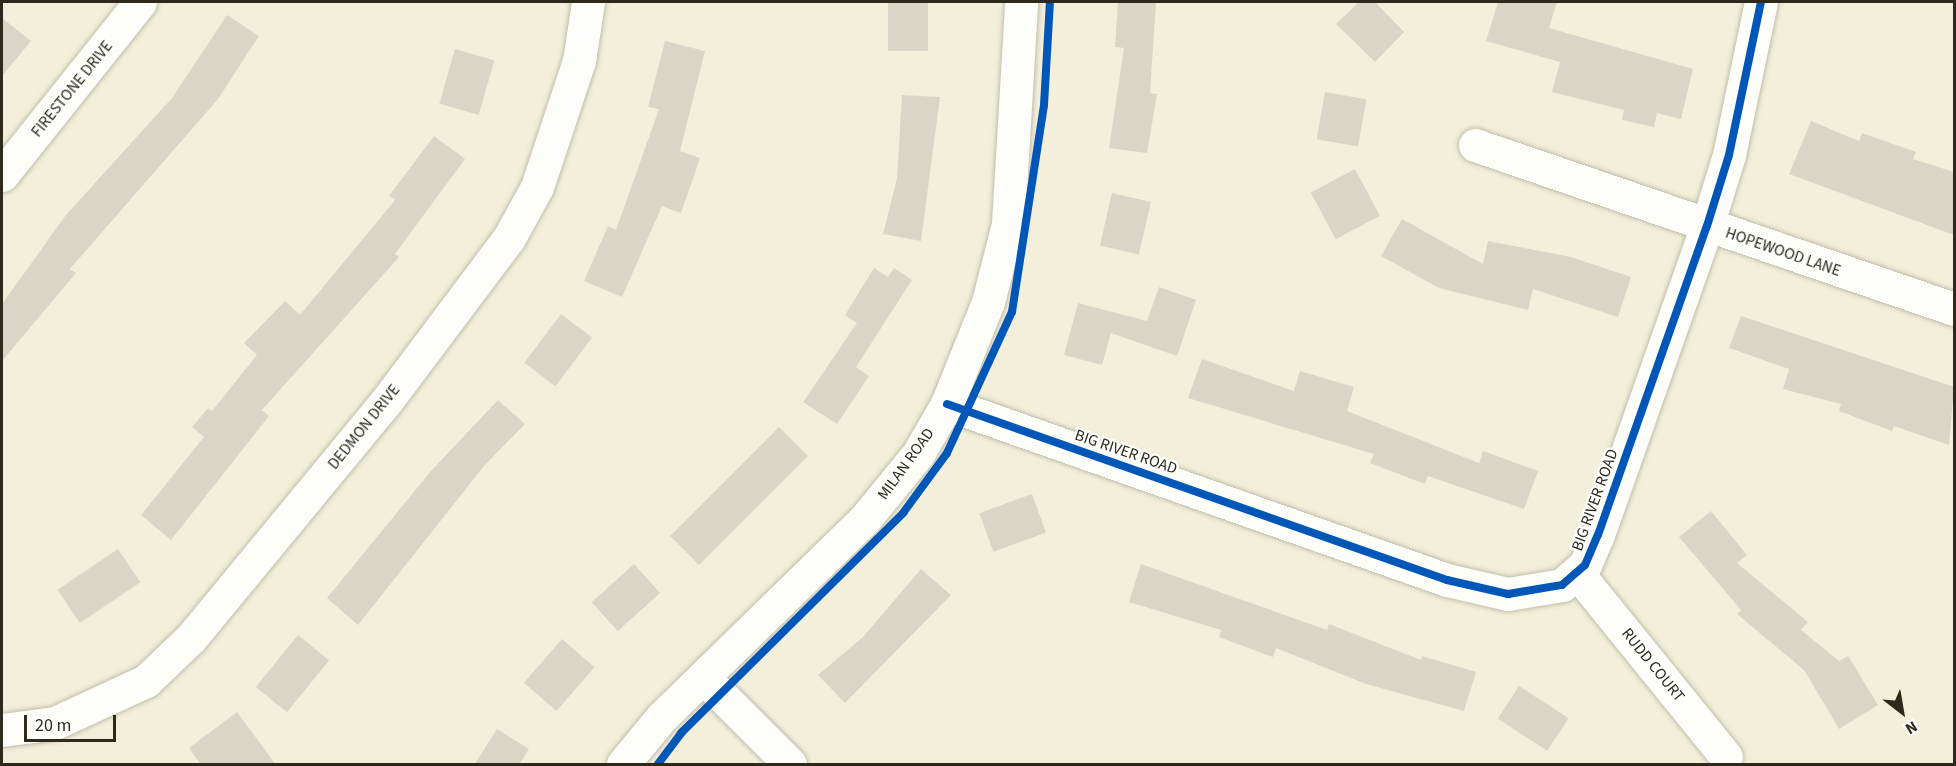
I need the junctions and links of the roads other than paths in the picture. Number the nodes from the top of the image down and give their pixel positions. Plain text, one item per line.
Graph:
1 (140, 2) edge
2 (588, 2) edge
3 (1021, 2) edge
4 (1761, 2) edge
5 (1475, 145) dead end
6 (2, 176) edge
7 (1707, 226) junction
8 (1954, 309) edge
9 (947, 404) junction
10 (1578, 574) junction
11 (704, 677) junction
12 (2, 730) edge
13 (1726, 757) dead end
14 (623, 765) edge
15 (790, 765) edge

1 - 6 street, FIRESTONE DRIVE
2 - 12 street, DEDMON DRIVE
3 - 9 street, MILAN ROAD
4 - 7 street, BIG RIVER ROAD
5 - 7 street, HOPEWOOD LANE
7 - 8 street, HOPEWOOD LANE
7 - 10 street, BIG RIVER ROAD
9 - 10 street, BIG RIVER ROAD
9 - 11 street, MILAN ROAD
10 - 13 street, RUDD COURT
11 - 14 street, MILAN ROAD
11 - 15 street

